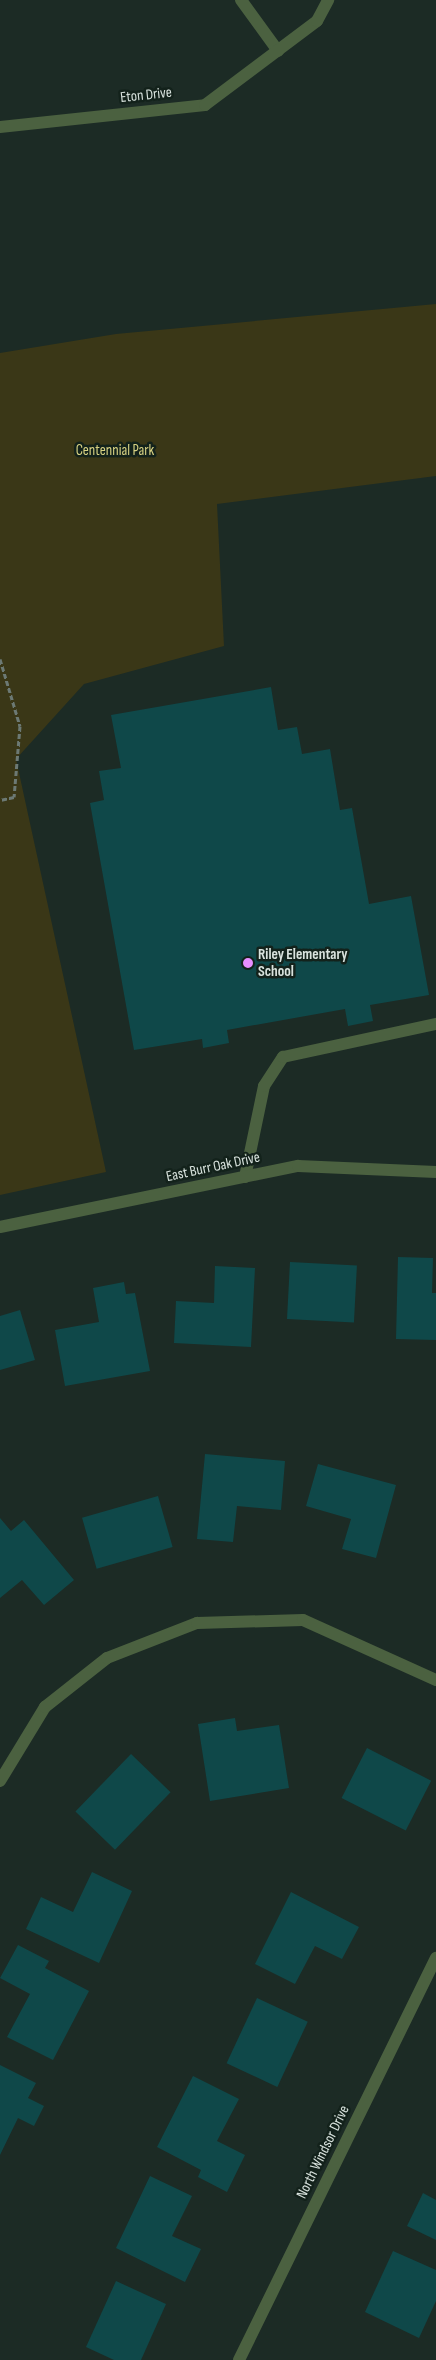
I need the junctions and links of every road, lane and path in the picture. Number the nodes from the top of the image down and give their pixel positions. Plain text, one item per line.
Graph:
1 (240, 0) edge
2 (328, 0) edge
3 (278, 51) junction
4 (0, 126) edge
5 (0, 659) edge
6 (0, 800) edge
7 (436, 1024) edge
8 (436, 1172) edge
9 (245, 1177) junction
10 (0, 1227) edge
11 (436, 1680) edge
12 (0, 1781) edge
13 (436, 1958) edge
14 (239, 2360) edge

1 - 3 street
2 - 3 street, Eton Drive
3 - 4 street, Eton Drive
5 - 6 path
7 - 9 street
8 - 9 street, East Burr Oak Drive
9 - 10 street, East Burr Oak Drive
11 - 12 street
13 - 14 street, North Windsor Drive

